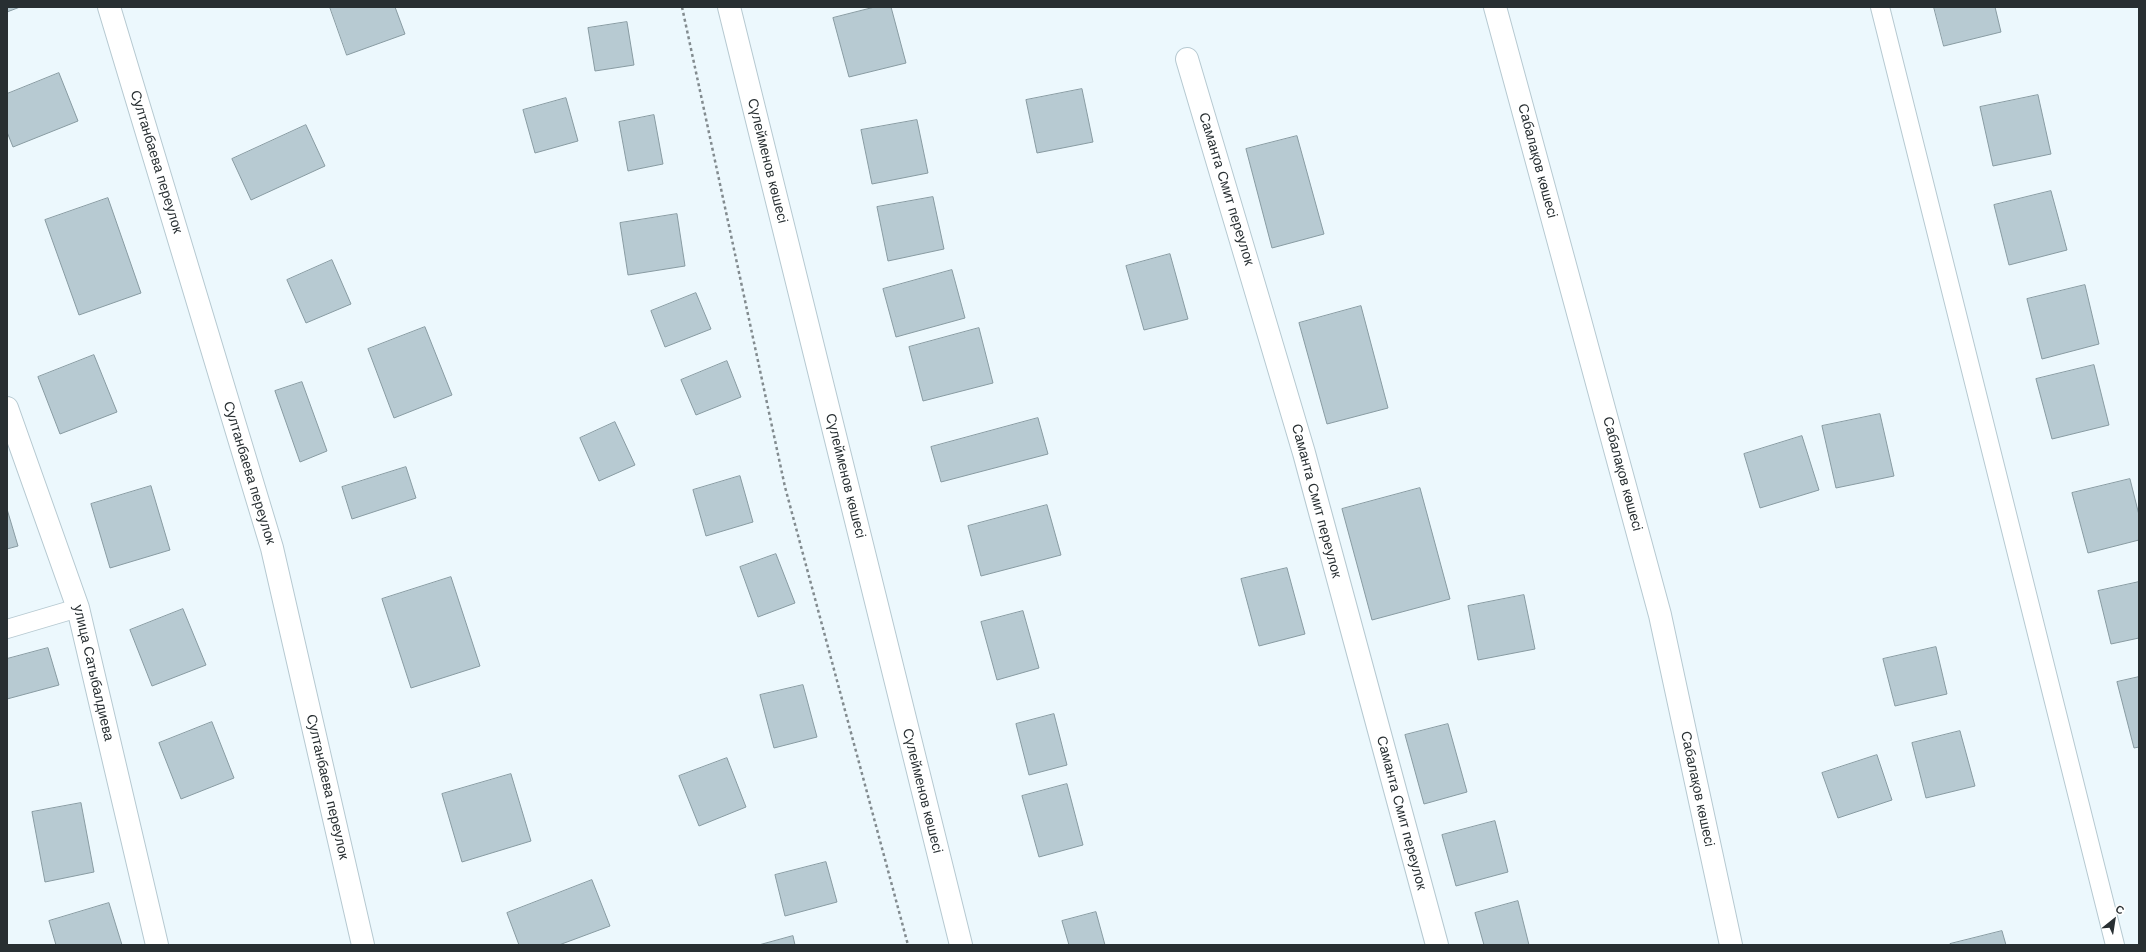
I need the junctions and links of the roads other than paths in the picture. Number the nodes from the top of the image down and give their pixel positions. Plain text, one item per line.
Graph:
1 (109, 7) edge
2 (729, 7) edge
3 (1495, 7) edge
4 (1880, 7) edge
5 (1187, 59) dead end
6 (7, 408) edge
7 (78, 608) junction
8 (7, 628) edge
9 (157, 945) edge
10 (363, 945) edge
11 (961, 945) edge
12 (1437, 945) edge
13 (1731, 945) edge
14 (2115, 945) edge

1 - 10 street, Султанбаева переулок
2 - 11 street, Сүлейменов көшесі
3 - 13 street, Сабалақов көшесі
4 - 14 lane
5 - 12 street, Саманта Смит переулок
6 - 7 street, улица Сатыбалдиева
7 - 8 lane
7 - 9 street, улица Сатыбалдиева

